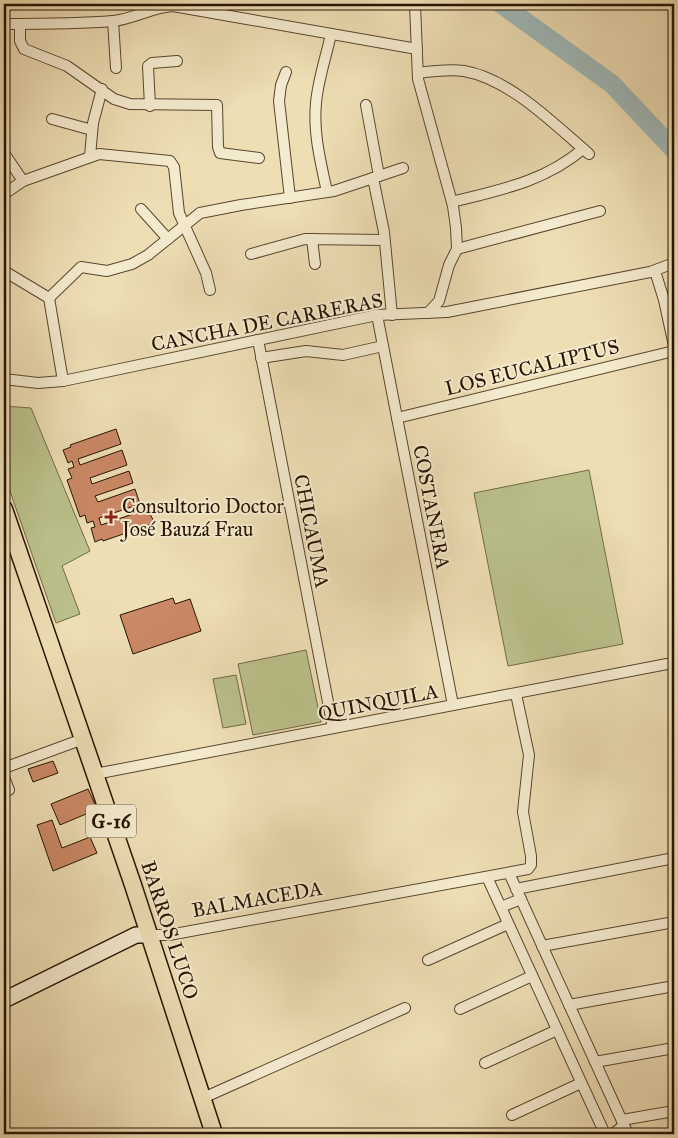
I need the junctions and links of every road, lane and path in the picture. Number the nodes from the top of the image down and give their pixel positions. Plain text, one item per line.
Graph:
1 (415, 4) edge
2 (114, 21) junction
3 (4, 24) edge
4 (20, 24) junction
5 (331, 34) junction
6 (417, 49) junction
7 (177, 61) dead end
8 (116, 68) dead end
9 (286, 72) dead end
10 (418, 73) junction
11 (102, 89) junction
12 (366, 105) dead end
13 (150, 106) junction
14 (52, 119) dead end
15 (92, 130) junction
16 (4, 153) edge
17 (90, 156) junction
18 (259, 158) dead end
19 (402, 168) dead end
20 (376, 177) junction
21 (23, 181) junction
22 (327, 192) junction
23 (4, 194) edge
24 (290, 198) junction
25 (452, 202) junction
26 (141, 209) dead end
27 (600, 211) dead end
28 (183, 227) junction
29 (168, 239) junction
30 (312, 239) junction
31 (384, 240) junction
32 (457, 249) junction
33 (251, 254) dead end
34 (674, 263) edge
35 (315, 264) dead end
36 (4, 270) edge
37 (654, 271) junction
38 (210, 290) dead end
39 (49, 298) junction
40 (428, 314) junction
41 (377, 315) junction
42 (392, 315) junction
43 (258, 340) junction
44 (383, 346) junction
45 (674, 346) edge
46 (674, 351) edge
47 (262, 358) junction
48 (4, 379) edge
49 (63, 381) junction
50 (397, 418) junction
51 (4, 509) edge
52 (667, 664) dead end
53 (516, 694) junction
54 (453, 705) junction
55 (333, 728) junction
56 (83, 739) junction
57 (4, 768) edge
58 (95, 774) junction
59 (4, 777) edge
60 (9, 790) dead end
61 (674, 858) edge
62 (509, 873) junction
63 (487, 877) junction
64 (516, 889) junction
65 (521, 899) junction
66 (501, 908) junction
67 (674, 922) edge
68 (508, 924) junction
69 (149, 935) junction
70 (542, 946) junction
71 (428, 960) dead end
72 (532, 976) junction
73 (674, 986) edge
74 (4, 1000) edge
75 (569, 1005) junction
76 (405, 1008) dead end
77 (460, 1009) dead end
78 (556, 1030) junction
79 (674, 1048) edge
80 (595, 1062) junction
81 (485, 1063) dead end
82 (581, 1083) junction
83 (203, 1098) junction
84 (674, 1111) edge
85 (512, 1116) dead end
86 (625, 1126) edge
87 (214, 1134) edge
88 (604, 1134) edge
89 (613, 1134) edge

1 - 6 street
2 - 4 street
2 - 5 street
2 - 8 street
3 - 4 street
4 - 11 street
5 - 6 street
5 - 22 street
6 - 10 street
7 - 13 street
9 - 24 street
10 - 25 street
10 - 25 street
11 - 13 street
11 - 15 street
12 - 20 street
13 - 18 street
14 - 15 street
15 - 17 street
16 - 21 street
17 - 21 street
17 - 28 street
19 - 20 street
20 - 22 street
20 - 31 street
21 - 23 street
22 - 24 street
24 - 28 street
25 - 32 street
26 - 29 street
27 - 32 street
28 - 29 street
28 - 38 street
29 - 39 street
30 - 31 street
30 - 33 street
30 - 35 street
31 - 42 street
32 - 40 street
34 - 37 street, CANCHA DE CARRERAS
36 - 39 street
37 - 40 street, CANCHA DE CARRERAS
37 - 45 street
39 - 49 street
40 - 42 street, CANCHA DE CARRERAS
41 - 42 street, CANCHA DE CARRERAS
41 - 43 street, CANCHA DE CARRERAS
41 - 44 street, COSTANERA
43 - 47 street, CHICAUMA
43 - 49 street, CANCHA DE CARRERAS
44 - 47 street
44 - 50 street, COSTANERA
46 - 50 street, LOS EUCALIPTUS
47 - 55 street, CHICAUMA
48 - 49 street, CANCHA DE CARRERAS
50 - 54 street, COSTANERA
51 - 56 main road, BARROS LUCO / G-16
52 - 53 street, QUINQUILA
53 - 54 street, QUINQUILA
53 - 62 street, BALMACEDA
54 - 55 street, QUINQUILA
55 - 58 street, QUINQUILA
56 - 57 street
56 - 58 main road, BARROS LUCO / G-16
58 - 69 main road, BARROS LUCO / G-16
59 - 60 street
61 - 64 street
62 - 63 street, BALMACEDA
62 - 64 street
63 - 66 street
63 - 69 street, BALMACEDA
64 - 65 street
65 - 66 street
65 - 70 street
66 - 68 street
67 - 70 street
68 - 71 street
68 - 72 street
69 - 74 street, BALMACEDA
69 - 83 main road, BARROS LUCO / G-16
70 - 75 street
72 - 77 street
72 - 78 street
73 - 75 street
75 - 80 street
76 - 83 street
78 - 81 street
78 - 82 street
79 - 80 street
80 - 86 street
82 - 85 street
82 - 88 street
83 - 87 main road, BARROS LUCO / G-16
84 - 86 street
86 - 89 street

